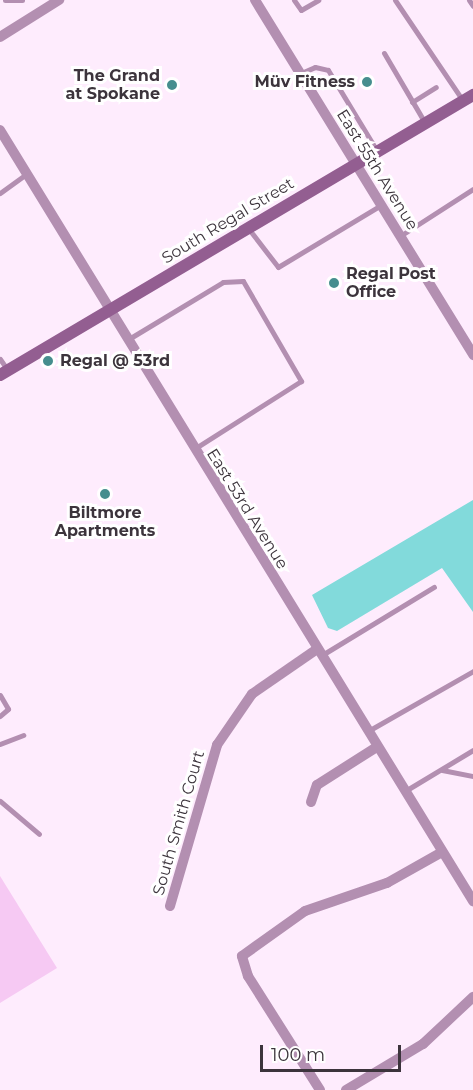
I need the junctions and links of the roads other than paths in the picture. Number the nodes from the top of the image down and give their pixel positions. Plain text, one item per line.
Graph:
1 (5, 0) edge
2 (22, 0) edge
3 (59, 0) edge
4 (255, 0) edge
5 (294, 0) edge
6 (318, 0) edge
7 (395, 0) edge
8 (0, 37) edge
9 (384, 53) dead end
10 (300, 73) junction
11 (436, 87) dead end
12 (468, 98) edge
13 (412, 102) junction
14 (425, 123) junction
15 (0, 130) edge
16 (377, 152) junction
17 (355, 164) junction
18 (26, 174) junction
19 (473, 189) edge
20 (0, 193) edge
21 (381, 205) junction
22 (248, 228) junction
23 (400, 236) junction
24 (108, 312) junction
25 (125, 341) junction
26 (473, 355) edge
27 (0, 359) edge
28 (4, 373) edge
29 (193, 449) junction
30 (434, 587) dead end
31 (319, 652) junction
32 (472, 673) edge
33 (0, 695) edge
34 (0, 716) edge
35 (366, 732) junction
36 (23, 735) dead end
37 (0, 744) edge
38 (375, 748) junction
39 (473, 750) edge
40 (440, 770) junction
41 (473, 776) edge
42 (404, 792) junction
43 (0, 801) edge
44 (311, 802) dead end
45 (39, 834) dead end
46 (442, 852) junction
47 (473, 901) edge
48 (170, 906) dead end
49 (473, 997) edge
50 (320, 1090) edge
51 (346, 1090) edge

1 - 2 lane
3 - 8 street
4 - 10 street, East 55th Avenue
5 - 6 lane
7 - 12 lane
9 - 13 lane
10 - 16 lane
10 - 17 street, East 55th Avenue
11 - 13 lane
12 - 14 main road, South Regal Street
13 - 14 lane
14 - 16 main road, South Regal Street
15 - 18 street, East 53rd Avenue
16 - 17 main road, South Regal Street
17 - 21 street, East 55th Avenue
17 - 22 main road, South Regal Street
18 - 20 lane
18 - 24 street, East 53rd Avenue
19 - 23 lane
21 - 22 lane
21 - 23 street, East 55th Avenue
22 - 24 main road, South Regal Street
23 - 26 street, East 55th Avenue
24 - 25 street, East 53rd Avenue
24 - 28 main road, South Regal Street
25 - 29 street, East 53rd Avenue
25 - 29 lane
27 - 28 lane
29 - 31 street, East 53rd Avenue
30 - 31 lane
31 - 35 street, East 53rd Avenue
31 - 48 street, South Smith Court
32 - 35 lane
33 - 34 lane
35 - 38 street, East 53rd Avenue
36 - 37 lane
38 - 42 street, East 53rd Avenue
38 - 44 street
39 - 40 lane
40 - 41 lane
40 - 42 lane
42 - 46 street, East 53rd Avenue
43 - 45 lane
46 - 47 street, East 53rd Avenue
46 - 50 street
49 - 51 street

